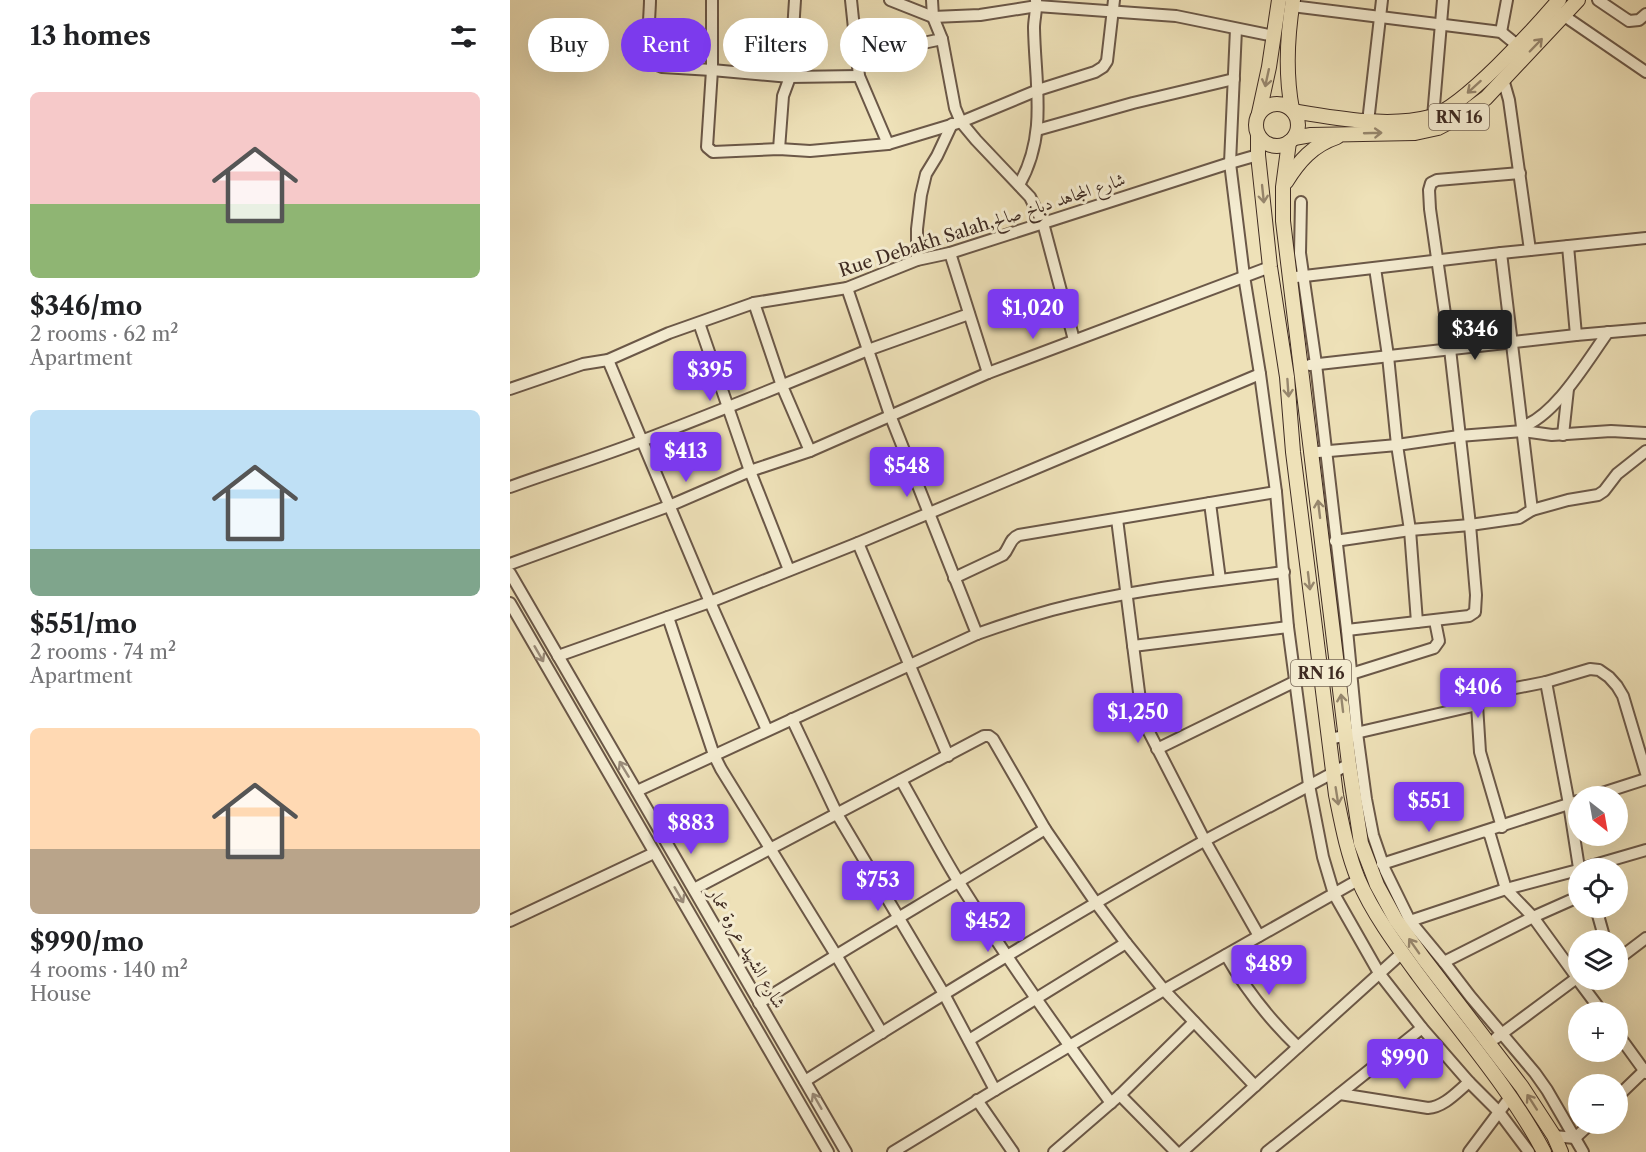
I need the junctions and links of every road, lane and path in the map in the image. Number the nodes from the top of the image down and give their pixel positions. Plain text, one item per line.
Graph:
1 (650, 0) edge
2 (712, 0) edge
3 (795, 0) edge
4 (851, 0) edge
5 (890, 0) edge
6 (932, 0) edge
7 (1279, 0) edge
8 (1382, 0) edge
9 (1443, 0) edge
10 (1507, 0) edge
11 (1578, 0) edge
12 (1598, 0) edge
13 (1036, 3) edge
14 (1292, 3) edge
15 (1114, 6) edge
16 (1558, 8) edge
17 (1646, 14) edge
18 (933, 17) junction
19 (853, 18) edge
20 (1381, 18) junction
21 (1441, 25) junction
22 (1236, 29) junction
23 (1501, 32) junction
24 (1274, 36) junction
25 (942, 39) junction
26 (928, 42) edge
27 (1516, 45) junction
28 (712, 70) junction
29 (859, 72) edge
30 (1646, 72) edge
31 (859, 76) junction
32 (790, 77) junction
33 (1234, 79) junction
34 (1503, 79) junction
35 (1038, 90) junction
36 (1293, 110) junction
37 (1259, 113) junction
38 (1432, 117) junction
39 (1368, 122) junction
40 (957, 123) junction
41 (1037, 130) junction
42 (1352, 134) junction
43 (1258, 136) junction
44 (1292, 140) junction
45 (888, 144) junction
46 (779, 149) junction
47 (1258, 155) junction
48 (1230, 163) junction
49 (1520, 173) junction
50 (1019, 185) junction
51 (1283, 187) junction
52 (1301, 202) dead end
53 (1043, 223) junction
54 (1646, 238) edge
55 (1568, 246) junction
56 (1530, 250) junction
57 (950, 253) junction
58 (1501, 253) junction
59 (917, 260) junction
60 (1437, 260) junction
61 (1270, 267) junction
62 (1375, 268) junction
63 (1244, 276) junction
64 (1297, 277) junction
65 (847, 288) junction
66 (754, 303) junction
67 (969, 314) junction
68 (699, 323) junction
69 (1646, 329) edge
70 (1608, 332) junction
71 (1576, 335) junction
72 (1074, 340) junction
73 (1511, 342) junction
74 (1450, 349) junction
75 (868, 350) junction
76 (1388, 356) junction
77 (608, 360) junction
78 (1316, 364) junction
79 (1301, 366) junction
80 (988, 373) junction
81 (1260, 374) junction
82 (782, 386) junction
83 (510, 389) edge
84 (1568, 389) junction
85 (727, 406) junction
86 (890, 415) junction
87 (1522, 429) junction
88 (1641, 433) edge
89 (1563, 435) junction
90 (1459, 436) junction
91 (642, 441) junction
92 (1397, 445) junction
93 (810, 451) junction
94 (1319, 452) junction
95 (1644, 452) edge
96 (750, 471) junction
97 (510, 487) edge
98 (1276, 492) junction
99 (1209, 503) junction
100 (669, 506) junction
101 (1532, 510) junction
102 (928, 512) junction
103 (1117, 519) junction
104 (1470, 525) junction
105 (1410, 530) junction
106 (1335, 541) junction
107 (858, 543) junction
108 (510, 564) edge
109 (789, 570) junction
110 (1284, 572) junction
111 (510, 573) edge
112 (954, 578) junction
113 (1220, 580) junction
114 (1126, 594) junction
115 (710, 602) junction
116 (510, 603) edge
117 (668, 617) junction
118 (1435, 621) junction
119 (1417, 622) junction
120 (1288, 627) junction
121 (1347, 630) junction
122 (977, 634) junction
123 (1133, 646) junction
124 (558, 656) junction
125 (909, 665) junction
126 (1351, 674) junction
127 (1296, 681) junction
128 (1546, 682) junction
129 (1477, 705) junction
130 (792, 719) junction
131 (768, 730) junction
132 (1351, 734) junction
133 (1330, 739) junction
134 (1157, 749) junction
135 (714, 755) junction
136 (948, 756) junction
137 (1349, 764) junction
138 (1333, 773) junction
139 (1646, 773) edge
140 (1646, 779) edge
141 (901, 780) junction
142 (1309, 785) junction
143 (1569, 786) edge
144 (1624, 786) edge
145 (637, 790) junction
146 (1568, 805) edge
147 (837, 814) junction
148 (1502, 827) junction
149 (1045, 830) junction
150 (1486, 831) junction
151 (1205, 841) junction
152 (770, 849) junction
153 (1646, 850) edge
154 (654, 853) junction
155 (1618, 858) edge
156 (1382, 864) junction
157 (1568, 872) edge
158 (1358, 880) junction
159 (959, 882) junction
160 (694, 889) junction
161 (1506, 889) junction
162 (1334, 894) junction
163 (1568, 901) edge
164 (1096, 903) junction
165 (1533, 917) junction
166 (898, 918) junction
167 (510, 921) edge
168 (1410, 921) junction
169 (1259, 936) junction
170 (1646, 938) edge
171 (1126, 943) junction
172 (1628, 952) edge
173 (1402, 953) junction
174 (836, 955) junction
175 (1007, 956) junction
176 (1226, 956) junction
177 (1444, 962) junction
178 (1568, 964) edge
179 (1379, 973) junction
180 (1568, 985) edge
181 (1164, 990) junction
182 (944, 994) junction
183 (1036, 999) junction
184 (759, 1003) junction
185 (1194, 1022) junction
186 (1422, 1028) junction
187 (882, 1033) junction
188 (1501, 1035) junction
189 (969, 1040) junction
190 (1489, 1044) junction
191 (1070, 1046) junction
192 (1298, 1047) junction
193 (1628, 1048) edge
194 (1645, 1071) edge
195 (805, 1081) junction
196 (1469, 1082) junction
197 (1255, 1086) junction
198 (1628, 1087) edge
199 (995, 1090) junction
200 (1340, 1094) junction
201 (1120, 1095) junction
202 (1511, 1096) junction
203 (977, 1100) junction
204 (1111, 1103) junction
205 (1499, 1112) junction
206 (1579, 1134) edge
207 (1554, 1136) junction
208 (1575, 1138) junction
209 (828, 1152) edge
210 (846, 1152) edge
211 (893, 1152) edge
212 (1014, 1152) edge
213 (1054, 1152) edge
214 (1176, 1152) edge
215 (1182, 1152) edge
216 (1267, 1152) edge
217 (1470, 1152) edge
218 (1529, 1152) edge
219 (1544, 1152) edge
220 (1561, 1152) edge
221 (1583, 1152) edge

1 - 28 street
2 - 28 street
3 - 32 street
4 - 19 street
5 - 18 street
6 - 18 street
7 - 24 main road
8 - 20 street
9 - 21 street
10 - 23 street
11 - 16 main road, RN 16
12 - 17 street
13 - 15 street
13 - 18 street
13 - 35 street
14 - 20 street
14 - 36 main road
15 - 22 street
15 - 35 street
16 - 27 main road, RN 16
16 - 30 street
34 -> 16 main road, RN 16
18 - 25 street
20 - 21 street
20 - 39 street
21 - 23 street
21 - 38 street
22 - 24 street
22 - 33 street
23 - 27 street
24 -> 37 main road
25 - 26 street
25 - 40 street
27 -> 38 main road, RN 16
28 - 32 street
28 - 46 street
29 - 31 street
31 - 32 street
31 - 45 street
32 - 46 street
33 - 41 street
33 - 48 street
42 -> 34 main road, RN 16
34 - 49 street
35 - 40 street
35 - 41 street
36 - 37 main road
36 - 39 main road, RN 16
36 - 44 main road
37 - 43 main road
38 - 39 main road, RN 16
40 - 45 street
40 - 50 street
40 - 59 street
41 - 50 street
42 - 44 main road, RN 16
42 - 51 main road
43 - 44 main road
43 - 47 main road, RN 16
44 - 51 main road, RN 16
45 - 46 street
47 - 48 street, Rue Debakh Salah,شارع المجاهد دباخ صالح
47 -> 61 main road, RN 16
48 - 53 street, Rue Debakh Salah,شارع المجاهد دباخ صالح
48 - 63 street
49 - 56 street
49 - 60 street
50 - 53 street
51 - 64 main road, RN 16
52 - 64 street
53 - 57 street, Rue Debakh Salah,شارع المجاهد دباخ صالح
53 - 72 street
54 - 55 street
55 - 56 street
55 - 71 street
56 - 58 street
57 - 59 street, Rue Debakh Salah,شارع المجاهد دباخ صالح
57 - 67 street
58 - 60 street
58 - 73 street
59 - 65 street, Rue Debakh Salah,شارع المجاهد دباخ صالح
60 - 62 street
60 - 74 street
61 - 63 street
61 -> 133 main road, RN 16
62 - 64 street
62 - 76 street
63 - 72 street
63 - 81 street
64 - 78 street
64 - 79 main road, RN 16
65 - 66 street, Rue Debakh Salah,شارع المجاهد دباخ صالح
65 - 75 street
66 - 68 street, Rue Debakh Salah,شارع المجاهد دباخ صالح
66 - 82 street
67 - 75 street
67 - 80 street
68 - 77 street, Rue Debakh Salah,شارع المجاهد دباخ صالح
68 - 85 street
69 - 70 street
70 - 71 street
70 - 84 street
71 - 73 street
72 - 80 street
73 - 74 street
73 - 87 street
74 - 76 street
74 - 90 street
75 - 82 street
75 - 86 street
76 - 78 street
76 - 92 street
77 - 83 street, Rue Debakh Salah,شارع المجاهد دباخ صالح
77 - 91 street
78 - 79 street
78 - 94 street
79 - 94 main road, RN 16
80 - 86 street
81 - 98 street
81 - 102 street
82 - 85 street
82 - 93 street
84 - 87 street
84 - 89 street
85 - 91 street
85 - 96 street
86 - 93 street
86 - 102 street
87 - 89 street
87 - 90 street
87 - 101 street
88 - 89 street
88 - 95 street
90 - 92 street
90 - 104 street
91 - 97 street
91 - 100 street
92 - 94 street
92 - 105 street
93 - 96 street
94 - 106 street
132 -> 94 main road, RN 16
95 - 101 street
96 - 100 street
96 - 109 street
98 - 99 street
98 - 110 street
99 - 103 street
99 - 113 street
100 - 108 street
100 - 115 street
101 - 104 street
102 - 107 street
102 - 112 street
103 - 112 street
103 - 114 street
104 - 105 street
104 - 118 street
105 - 106 street
105 - 119 street
106 - 121 street
107 - 109 street
107 - 125 street
109 - 115 street
110 - 113 street
110 - 120 street
111 - 124 street, شارع الشهيد عروة عمار
112 - 122 street
113 - 114 street
114 - 122 street
114 - 123 street
115 - 117 street
115 - 131 street
116 -> 154 street, شارع الشهيد عروة عمار
117 - 124 street
117 - 135 street
118 - 119 street
118 - 126 street
119 - 121 street
120 - 123 street
120 - 127 street
121 - 126 street
122 - 125 street
123 - 134 street
145 -> 124 street, شارع الشهيد عروة عمار
125 - 130 street
125 - 136 street
126 - 132 street
127 - 134 street
127 - 142 street
128 - 129 street
128 - 139 street
128 - 143 street
129 - 132 street
129 - 148 street
130 - 131 street
130 - 147 street
131 - 135 street
132 - 133 street
132 - 137 main road, RN 16
132 - 156 street
133 - 138 main road, RN 16
134 - 151 street
135 - 145 street
135 - 152 street
136 - 141 street
136 - 149 street
137 - 138 street
190 -> 137 main road, RN 16
138 - 142 street
138 -> 158 main road, RN 16
140 - 144 street
141 - 147 street
141 - 159 street
142 - 151 street
142 - 162 street
145 - 160 street, شارع الشهيد عروة عمار
146 - 148 street
147 - 152 street
147 - 166 street
148 - 150 street
149 - 159 street
149 - 164 street
150 - 156 street
150 - 161 street
151 - 164 street
151 - 169 street
152 - 160 street
152 - 174 street
153 - 155 street
154 - 167 street
154 -> 209 street, شارع الشهيد عروة عمار
156 - 168 street
157 - 161 street
158 - 162 street
158 - 173 main road, RN 16
159 - 166 street
159 - 175 street
160 - 184 street, شارع الشهيد عروة عمار
161 - 165 street
161 - 168 street
162 - 169 street
162 - 179 street
163 - 165 street
164 - 171 street
164 - 175 street
165 - 177 street
165 - 178 street
166 - 174 street
166 - 182 street
168 - 177 street
169 - 176 street
170 - 172 street
171 - 181 street
171 - 183 street
173 - 179 street
173 - 202 main road, RN 16
174 - 184 street
174 - 187 street
175 - 182 street
175 - 183 street
176 - 181 street
176 - 192 street
177 - 188 street
179 - 186 street
179 - 192 street
180 - 188 street
181 - 185 street
181 - 191 street
182 - 187 street
182 - 189 street
183 - 189 street
183 - 191 street
184 - 195 street, شارع الشهيد عروة عمار
185 - 197 street
185 - 201 street
186 - 196 street
186 - 200 street
187 - 195 street
188 - 190 street
188 - 208 street
189 - 199 street
207 -> 190 main road, RN 16
191 - 199 street
191 - 204 street
192 - 197 street
193 - 194 street
194 - 198 street
210 -> 195 street, شارع الشهيد عروة عمار
196 - 200 street
196 - 205 street
197 - 215 street
199 - 203 street
200 - 216 street
201 - 204 street
201 - 214 street
202 - 205 street
202 - 219 main road, RN 16
203 - 211 street
203 - 212 street
204 - 213 street
205 - 217 street
205 - 218 street
206 - 208 street
207 - 208 street
207 - 220 main road, RN 16
208 - 221 street

